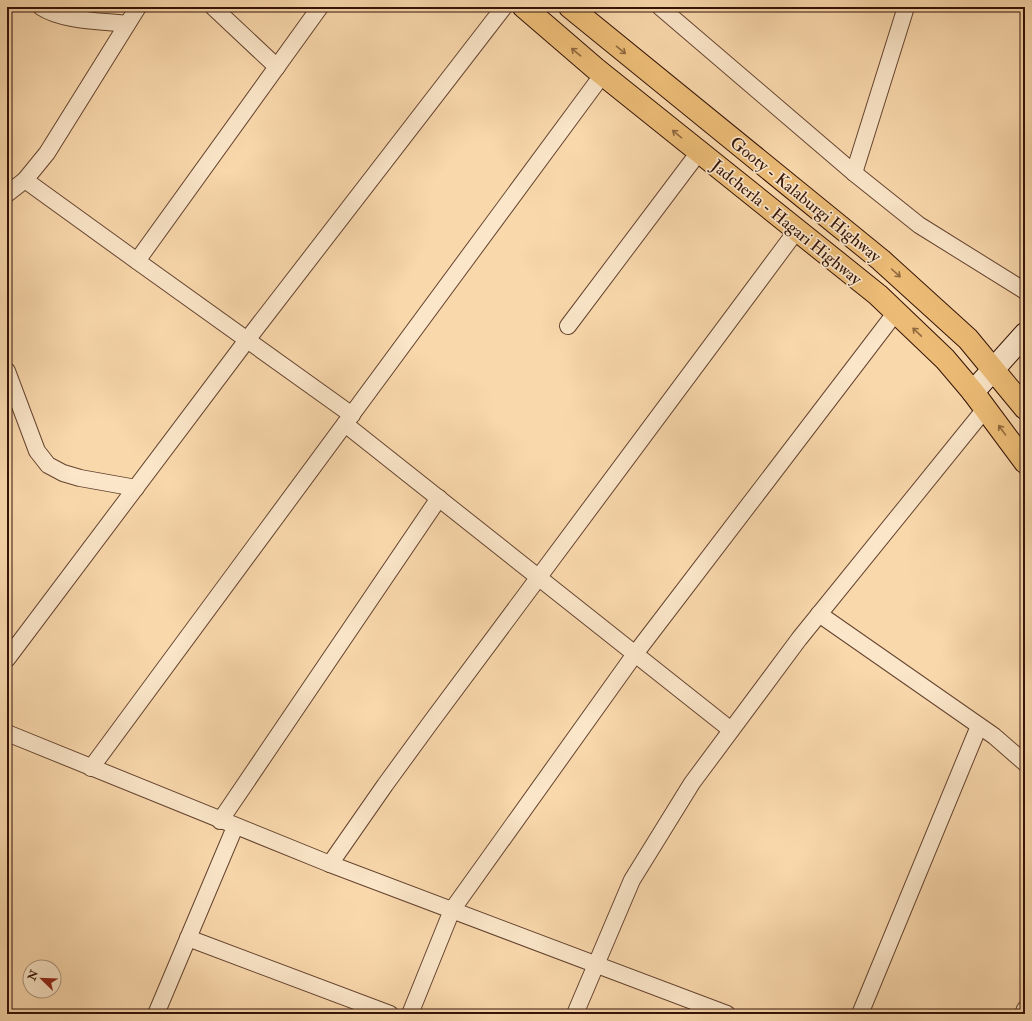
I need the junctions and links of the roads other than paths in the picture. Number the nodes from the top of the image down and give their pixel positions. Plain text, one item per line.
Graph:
1 (40, 7) edge
2 (138, 7) edge
3 (213, 7) edge
4 (320, 7) edge
5 (504, 7) edge
6 (524, 7) edge
7 (570, 7) edge
8 (660, 7) edge
9 (906, 7) edge
10 (127, 24) junction
11 (277, 67) junction
12 (603, 74) junction
13 (699, 152) junction
14 (854, 173) junction
15 (24, 180) junction
16 (7, 194) edge
17 (797, 230) junction
18 (137, 262) junction
19 (1025, 291) edge
20 (896, 312) junction
21 (568, 326) dead end
22 (1025, 334) edge
23 (247, 340) junction
24 (992, 370) junction
25 (7, 371) edge
26 (973, 392) junction
27 (1025, 408) edge
28 (986, 409) junction
29 (348, 419) junction
30 (1025, 462) edge
31 (136, 488) junction
32 (439, 498) junction
33 (538, 577) junction
34 (819, 614) junction
35 (636, 654) junction
36 (7, 660) edge
37 (979, 726) junction
38 (731, 730) junction
39 (7, 733) edge
40 (1025, 763) edge
41 (92, 768) junction
42 (220, 821) junction
43 (235, 827) junction
44 (330, 864) junction
45 (452, 910) junction
46 (188, 938) junction
47 (596, 964) junction
48 (1025, 1009) edge
49 (156, 1014) edge
50 (390, 1014) edge
51 (410, 1014) edge
52 (575, 1014) edge
53 (727, 1014) edge
54 (860, 1014) edge
55 (1023, 1014) edge

1 - 10 street
2 - 10 street
3 - 11 street
4 - 11 street
5 - 23 street
12 -> 6 highway, Jadcherla - Hagari Highway
7 -> 24 highway, Gooty - Kalaburgi Highway
8 - 14 street
9 - 14 street
10 - 15 street
11 - 18 street
13 -> 12 highway, Jadcherla - Hagari Highway
12 - 29 street
13 - 17 highway, Jadcherla - Hagari Highway
13 - 21 street
14 - 19 street
15 - 16 street
15 - 18 street
17 - 20 highway, Jadcherla - Hagari Highway
17 - 33 street
18 - 23 street
26 -> 20 highway, Jadcherla - Hagari Highway
20 - 35 street
22 - 24 street
23 - 29 street
23 - 31 street
24 - 26 street
24 - 27 highway, Gooty - Kalaburgi Highway
25 - 31 street
26 - 28 highway, Jadcherla - Hagari Highway
30 -> 28 highway, Jadcherla - Hagari Highway
28 - 34 street
29 - 32 street
29 - 41 street
31 - 36 street
32 - 33 street
32 - 42 street
33 - 35 street
33 - 44 street
34 - 37 street
34 - 38 street
35 - 38 street
35 - 45 street
37 - 40 street
37 - 54 street
38 - 47 street
39 - 41 street
41 - 42 street
42 - 43 street
43 - 44 street
43 - 46 street
44 - 45 street
45 - 47 street
45 - 51 street
46 - 49 street
46 - 50 street
47 - 52 street
47 - 53 street
48 - 55 street

